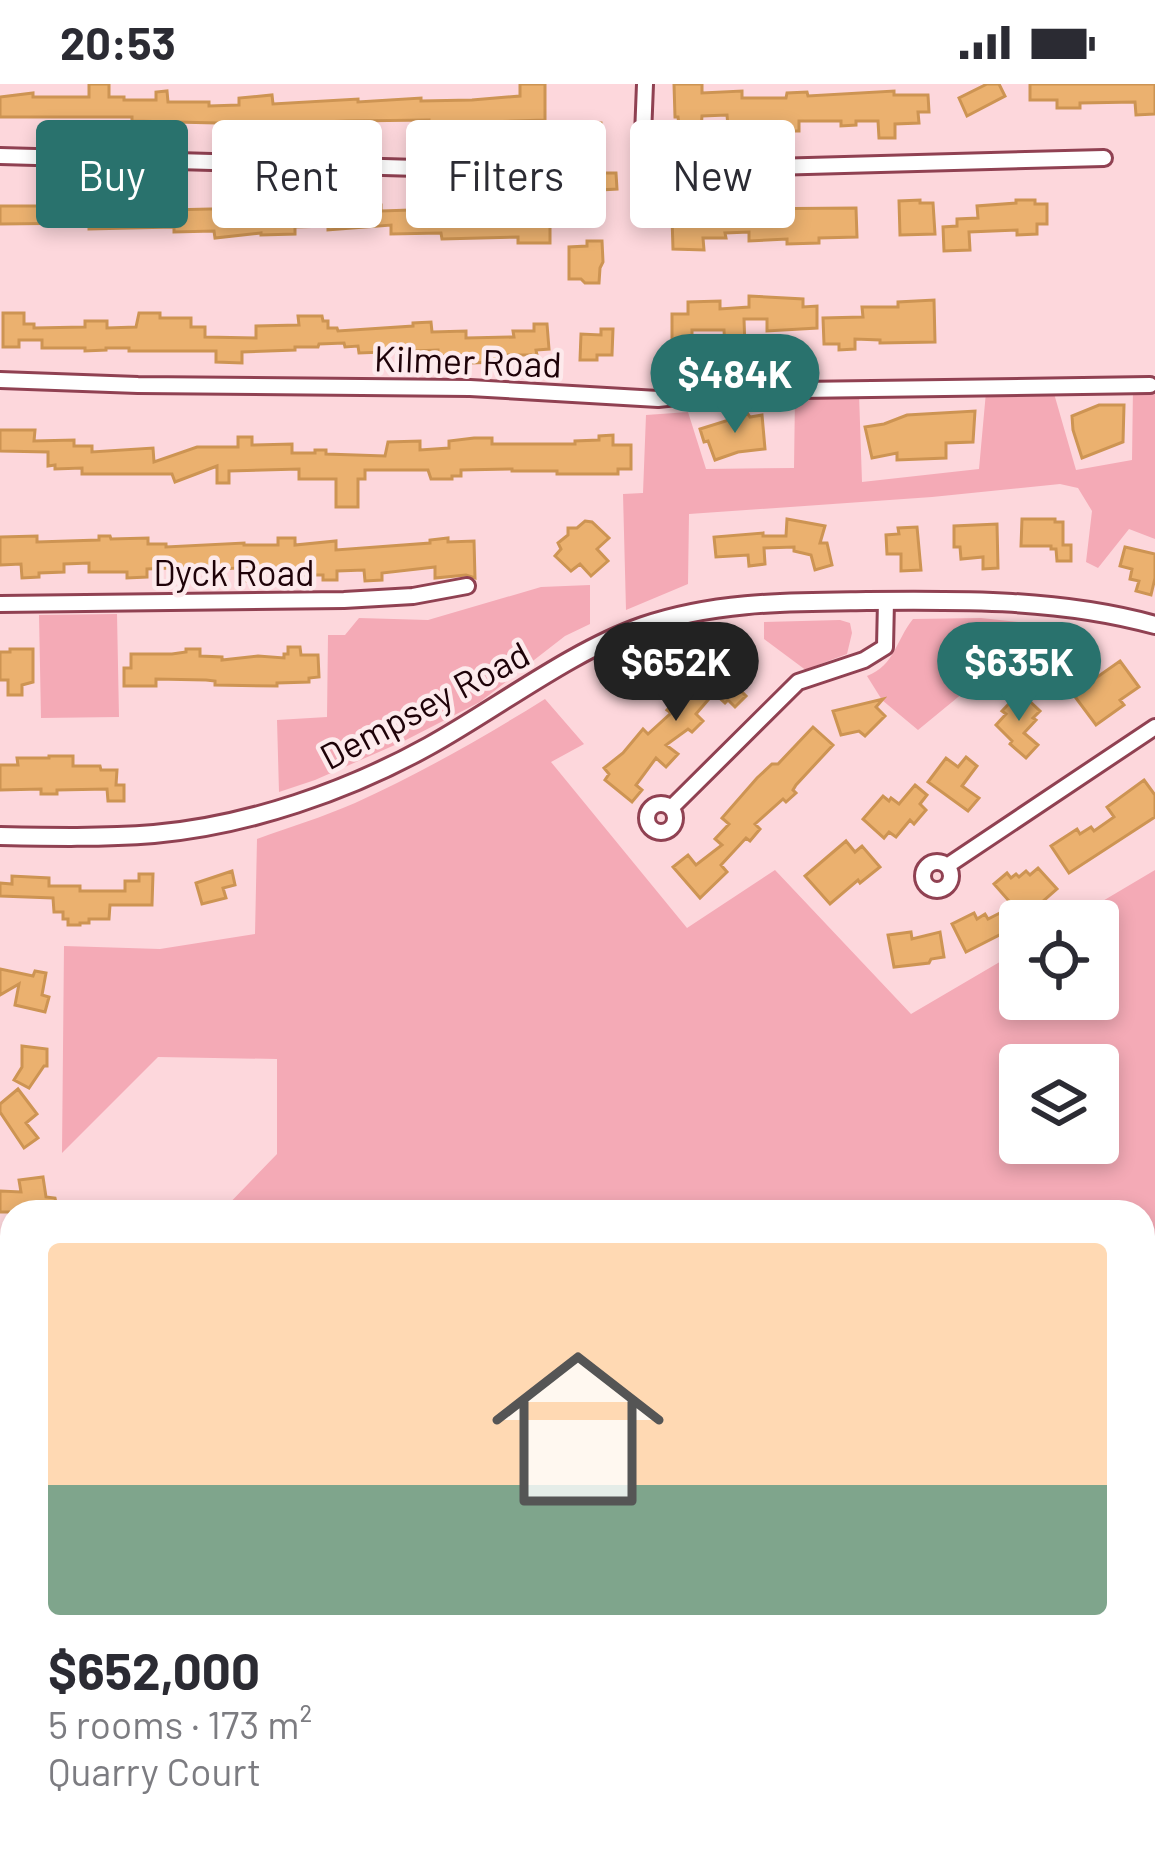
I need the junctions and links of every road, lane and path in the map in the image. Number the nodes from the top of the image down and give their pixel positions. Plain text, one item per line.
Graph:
1 (645, 84) edge
2 (644, 120) edge
3 (0, 156) edge
4 (1104, 158) dead end
5 (795, 166) edge
6 (406, 168) edge
7 (0, 380) edge
8 (1150, 386) dead end
9 (467, 586) dead end
10 (886, 601) junction
11 (0, 604) edge
12 (1155, 625) edge
13 (1155, 727) edge
14 (671, 808) dead end
15 (0, 836) edge
16 (947, 866) dead end

1 - 2 street
3 - 6 street
4 - 5 street
7 - 8 street, Kilmer Road
9 - 11 street, Dyck Road
10 - 12 street, Dempsey Road
10 - 14 street
10 - 15 street, Dempsey Road
13 - 16 street

